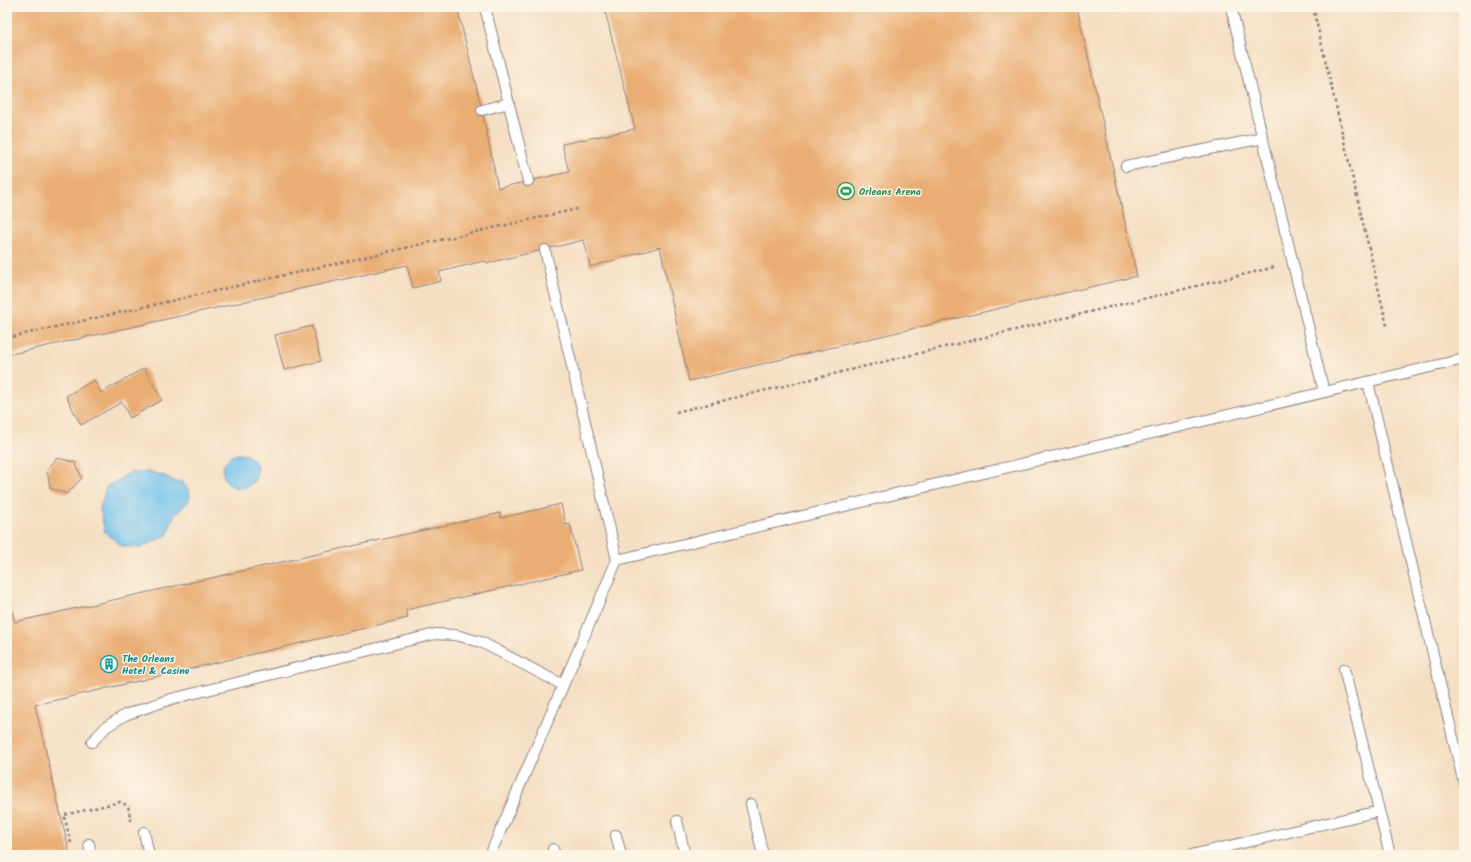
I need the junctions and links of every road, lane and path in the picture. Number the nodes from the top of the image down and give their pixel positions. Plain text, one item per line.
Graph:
1 (485, 7) edge
2 (1231, 7) edge
3 (1313, 7) edge
4 (509, 103) junction
5 (482, 110) dead end
6 (1263, 138) junction
7 (1126, 166) dead end
8 (528, 181) dead end
9 (577, 209) dead end
10 (545, 250) dead end
11 (1274, 267) dead end
12 (1387, 326) dead end
13 (7, 338) edge
14 (1464, 359) edge
15 (1368, 382) junction
16 (1324, 392) junction
17 (676, 412) dead end
18 (618, 560) junction
19 (1344, 669) dead end
20 (563, 685) junction
21 (92, 742) dead end
22 (1464, 784) edge
23 (751, 804) dead end
24 (1379, 811) junction
25 (677, 821) dead end
26 (144, 832) joint
27 (616, 835) dead end
28 (89, 844) dead end
29 (72, 848) dead end
30 (91, 855) edge
31 (149, 855) edge
32 (490, 855) edge
33 (621, 855) edge
34 (685, 855) edge
35 (763, 855) edge
36 (1191, 855) edge
37 (1390, 855) edge

1 - 4 lane
2 - 6 lane
3 - 12 path
4 - 5 lane
4 - 8 lane
6 - 7 lane
6 - 16 lane
9 - 13 path, bridge
10 - 18 lane
11 - 17 path
14 - 15 lane
15 - 16 lane
15 - 22 lane
16 - 18 lane
18 - 20 lane
19 - 24 lane
20 - 21 lane
20 - 32 lane
23 - 35 lane
24 - 36 lane
24 - 37 lane
25 - 34 lane
26 - 29 path
26 - 31 lane
27 - 33 lane
28 - 30 lane

